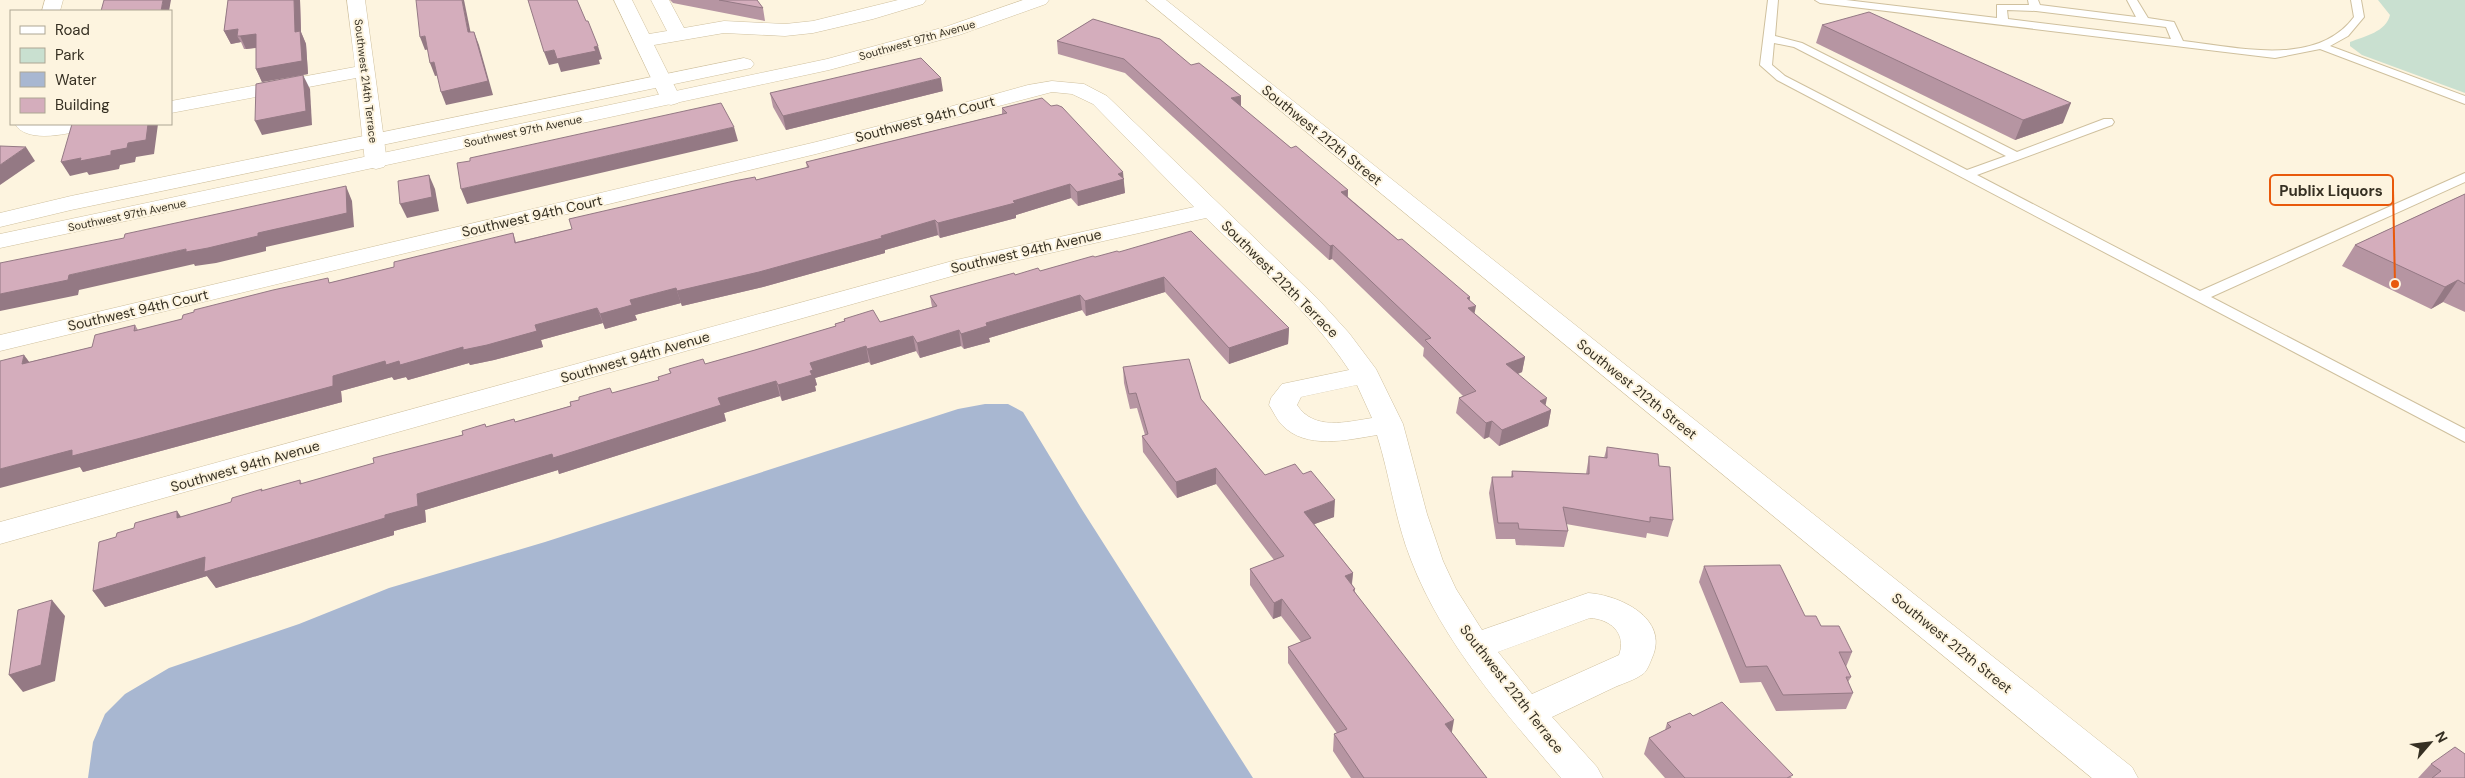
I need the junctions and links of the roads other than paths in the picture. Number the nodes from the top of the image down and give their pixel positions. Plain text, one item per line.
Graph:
1 (356, 0) edge
2 (623, 0) edge
3 (660, 0) edge
4 (917, 0) edge
5 (984, 0) edge
6 (1040, 0) edge
7 (1155, 0) edge
8 (1773, 0) edge
9 (1820, 0) edge
10 (2132, 0) edge
11 (2356, 0) edge
12 (2034, 4) edge
13 (2144, 21) junction
14 (2003, 22) junction
15 (678, 35) junction
16 (1769, 38) junction
17 (644, 42) junction
18 (2179, 44) junction
19 (2318, 46) junction
20 (364, 70) junction
21 (1063, 86) joint
22 (667, 90) junction
23 (2465, 100) edge
24 (172, 107) edge
25 (2108, 122) dead end
26 (78, 125) edge
27 (30, 126) edge
28 (375, 152) junction
29 (2016, 156) junction
30 (1966, 175) junction
31 (2465, 177) edge
32 (1210, 210) junction
33 (0, 220) edge
34 (0, 241) edge
35 (2198, 297) junction
36 (0, 343) edge
37 (1366, 375) junction
38 (1389, 424) junction
39 (2465, 436) edge
40 (62, 518) junction
41 (0, 533) edge
42 (0, 554) edge
43 (1476, 646) junction
44 (1528, 712) junction
45 (1584, 778) edge
46 (2119, 778) edge

1 - 20 street, Southwest 214th Terrace
2 - 17 street
3 - 15 street
4 - 15 street
5 - 22 street, Southwest 97th Avenue
6 - 22 street, Southwest 97th Avenue
7 - 46 street, Southwest 212th Street
8 - 16 lane
9 - 14 lane
10 - 13 lane
11 - 19 lane
12 - 13 lane
12 - 14 lane
13 - 18 lane
14 - 18 lane
15 - 17 street
16 - 29 lane
16 - 30 lane
17 - 22 street
18 - 19 lane
19 - 23 lane
20 - 24 street
20 - 28 street, Southwest 214th Terrace
21 - 32 street, Southwest 212th Terrace
21 - 36 street, Southwest 94th Court
22 - 28 street, Southwest 97th Avenue
25 - 29 lane
26 - 27 street
28 - 33 street, Southwest 97th Avenue
28 - 34 street, Southwest 97th Avenue
29 - 30 lane
30 - 35 lane
31 - 35 lane
32 - 37 street, Southwest 212th Terrace
32 - 40 street, Southwest 94th Avenue
35 - 39 lane
37 - 38 street, Southwest 212th Terrace
37 - 38 street
38 - 43 street, Southwest 212th Terrace
40 - 41 street, Southwest 94th Avenue
40 - 42 street, Southwest 94th Avenue
43 - 44 street, Southwest 212th Terrace
43 - 44 street
44 - 45 street, Southwest 212th Terrace

